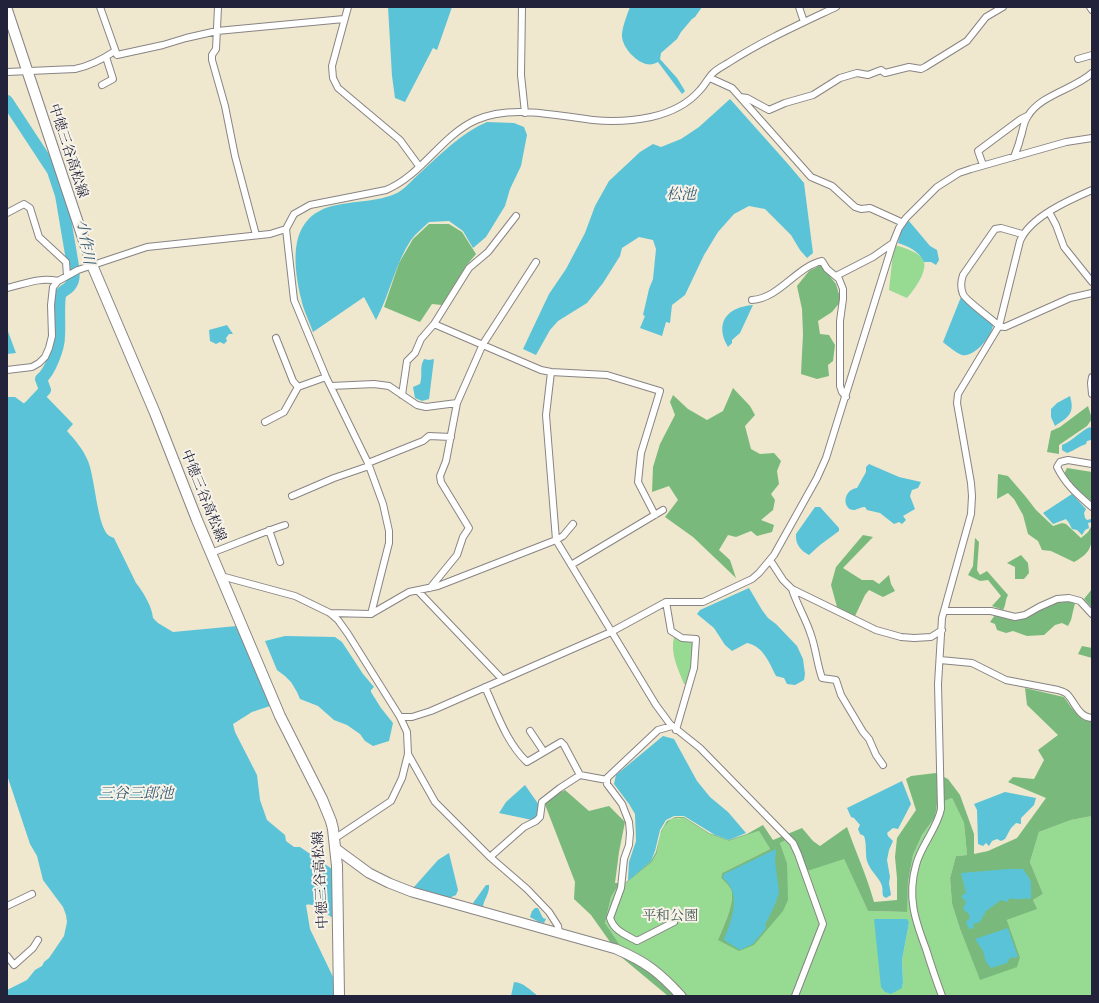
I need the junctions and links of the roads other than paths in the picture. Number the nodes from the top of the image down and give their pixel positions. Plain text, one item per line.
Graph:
1 (100, 7) edge
2 (218, 7) edge
3 (348, 7) edge
4 (522, 7) edge
5 (799, 7) edge
6 (836, 7) edge
7 (1003, 7) edge
8 (1090, 7) edge
9 (7, 10) edge
10 (1092, 10) edge
11 (344, 19) junction
12 (804, 22) junction
13 (216, 31) junction
14 (115, 51) junction
15 (1092, 55) edge
16 (106, 57) junction
17 (1078, 59) dead end
18 (27, 71) junction
19 (7, 72) edge
20 (1092, 73) edge
21 (710, 78) junction
22 (102, 85) dead end
23 (740, 97) junction
24 (525, 112) junction
25 (1027, 116) junction
26 (1092, 138) edge
27 (1014, 157) junction
28 (983, 165) junction
29 (419, 166) junction
30 (1092, 190) edge
31 (7, 212) edge
32 (1049, 212) junction
33 (516, 216) dead end
34 (901, 222) dead end
35 (286, 229) junction
36 (1022, 234) junction
37 (256, 235) junction
38 (892, 243) junction
39 (536, 262) dead end
40 (92, 265) junction
41 (69, 275) junction
42 (836, 276) junction
43 (58, 281) junction
44 (1092, 282) edge
45 (7, 288) edge
46 (1092, 293) edge
47 (752, 300) dead end
48 (434, 324) junction
49 (999, 326) junction
50 (276, 338) dead end
51 (483, 344) junction
52 (7, 370) edge
53 (552, 372) junction
54 (326, 377) junction
55 (1092, 377) edge
56 (331, 386) junction
57 (298, 388) junction
58 (1092, 394) edge
59 (402, 395) junction
60 (846, 397) junction
61 (457, 403) junction
62 (265, 422) dead end
63 (451, 437) junction
64 (368, 464) junction
65 (1092, 464) edge
66 (292, 496) dead end
67 (1092, 507) edge
68 (663, 510) dead end
69 (654, 515) junction
70 (573, 524) dead end
71 (285, 525) dead end
72 (269, 530) junction
73 (556, 540) junction
74 (211, 553) junction
75 (770, 560) junction
76 (280, 562) dead end
77 (571, 565) junction
78 (221, 576) junction
79 (430, 588) junction
80 (792, 589) junction
81 (418, 591) junction
82 (666, 602) junction
83 (944, 611) junction
84 (330, 613) junction
85 (371, 614) junction
86 (1092, 614) edge
87 (942, 630) junction
88 (611, 632) junction
89 (940, 660) junction
90 (502, 680) junction
91 (484, 687) junction
92 (400, 718) junction
93 (1092, 718) edge
94 (674, 728) junction
95 (530, 731) dead end
96 (544, 752) junction
97 (408, 754) junction
98 (884, 765) dead end
99 (580, 775) junction
100 (607, 780) junction
101 (335, 844) junction
102 (490, 857) junction
103 (32, 894) dead end
104 (7, 906) edge
105 (674, 922) dead end
106 (559, 933) junction
107 (38, 940) dead end
108 (7, 956) edge
109 (339, 996) edge
110 (681, 996) edge
111 (795, 996) edge
112 (942, 996) edge

1 - 14 street
2 - 13 street
3 - 11 street
4 - 24 street
5 - 12 street
6 - 12 street
7 - 23 street
8 - 10 street
9 - 18 main road, 中徳三谷高松線
11 - 13 street
11 - 29 street
12 - 21 street
13 - 14 street
13 - 37 street
14 - 16 street
15 - 17 street
16 - 18 street
16 - 22 street
18 - 19 street
18 - 40 main road, 中徳三谷高松線
20 - 25 street
21 - 23 street
21 - 24 street
23 - 34 street
24 - 29 street
25 - 27 street
25 - 28 street
26 - 27 street
27 - 28 street
28 - 38 street
29 - 35 street
30 - 32 street
31 - 41 street
32 - 36 street
32 - 44 street
33 - 48 street
35 - 37 street
35 - 54 street
36 - 49 street
36 - 49 street
37 - 40 street
38 - 42 street
38 - 60 street
39 - 51 street
40 - 41 street
40 - 74 main road, 中徳三谷高松線
41 - 43 street
42 - 47 street
42 - 60 street
43 - 45 street
43 - 52 street
46 - 49 street
48 - 51 street
48 - 59 street
49 - 83 street
50 - 57 street
51 - 53 street
51 - 61 street
53 - 69 street
53 - 73 street
54 - 56 street
54 - 57 street
55 - 58 street
56 - 59 street
56 - 64 street
57 - 62 street
59 - 61 street
60 - 75 street
61 - 63 street
63 - 64 street
63 - 79 street
64 - 66 street
64 - 85 street
65 - 67 street
68 - 69 street
69 - 77 street
70 - 73 street
71 - 72 street
72 - 74 street
72 - 76 street
73 - 77 street
73 - 79 street
74 - 78 main road, 中徳三谷高松線
75 - 80 street
75 - 82 street
77 - 88 street
78 - 84 street
78 - 101 main road, 中徳三谷高松線
79 - 81 street
80 - 87 street
80 - 98 street
81 - 85 street
81 - 90 street
82 - 88 street
82 - 94 street
83 - 86 street
83 - 87 street
84 - 85 street
84 - 92 street
87 - 89 street
88 - 90 street
88 - 94 street
89 - 93 street
89 - 112 street
90 - 91 street
91 - 92 street
91 - 96 street
92 - 97 street
94 - 100 street
94 - 111 street
95 - 96 street
96 - 99 street
97 - 101 street
97 - 102 street
99 - 100 street
99 - 102 street
100 - 105 street
101 - 106 street
101 - 109 main road, 中徳三谷高松線
102 - 106 street
103 - 104 street
106 - 110 street
107 - 108 street

